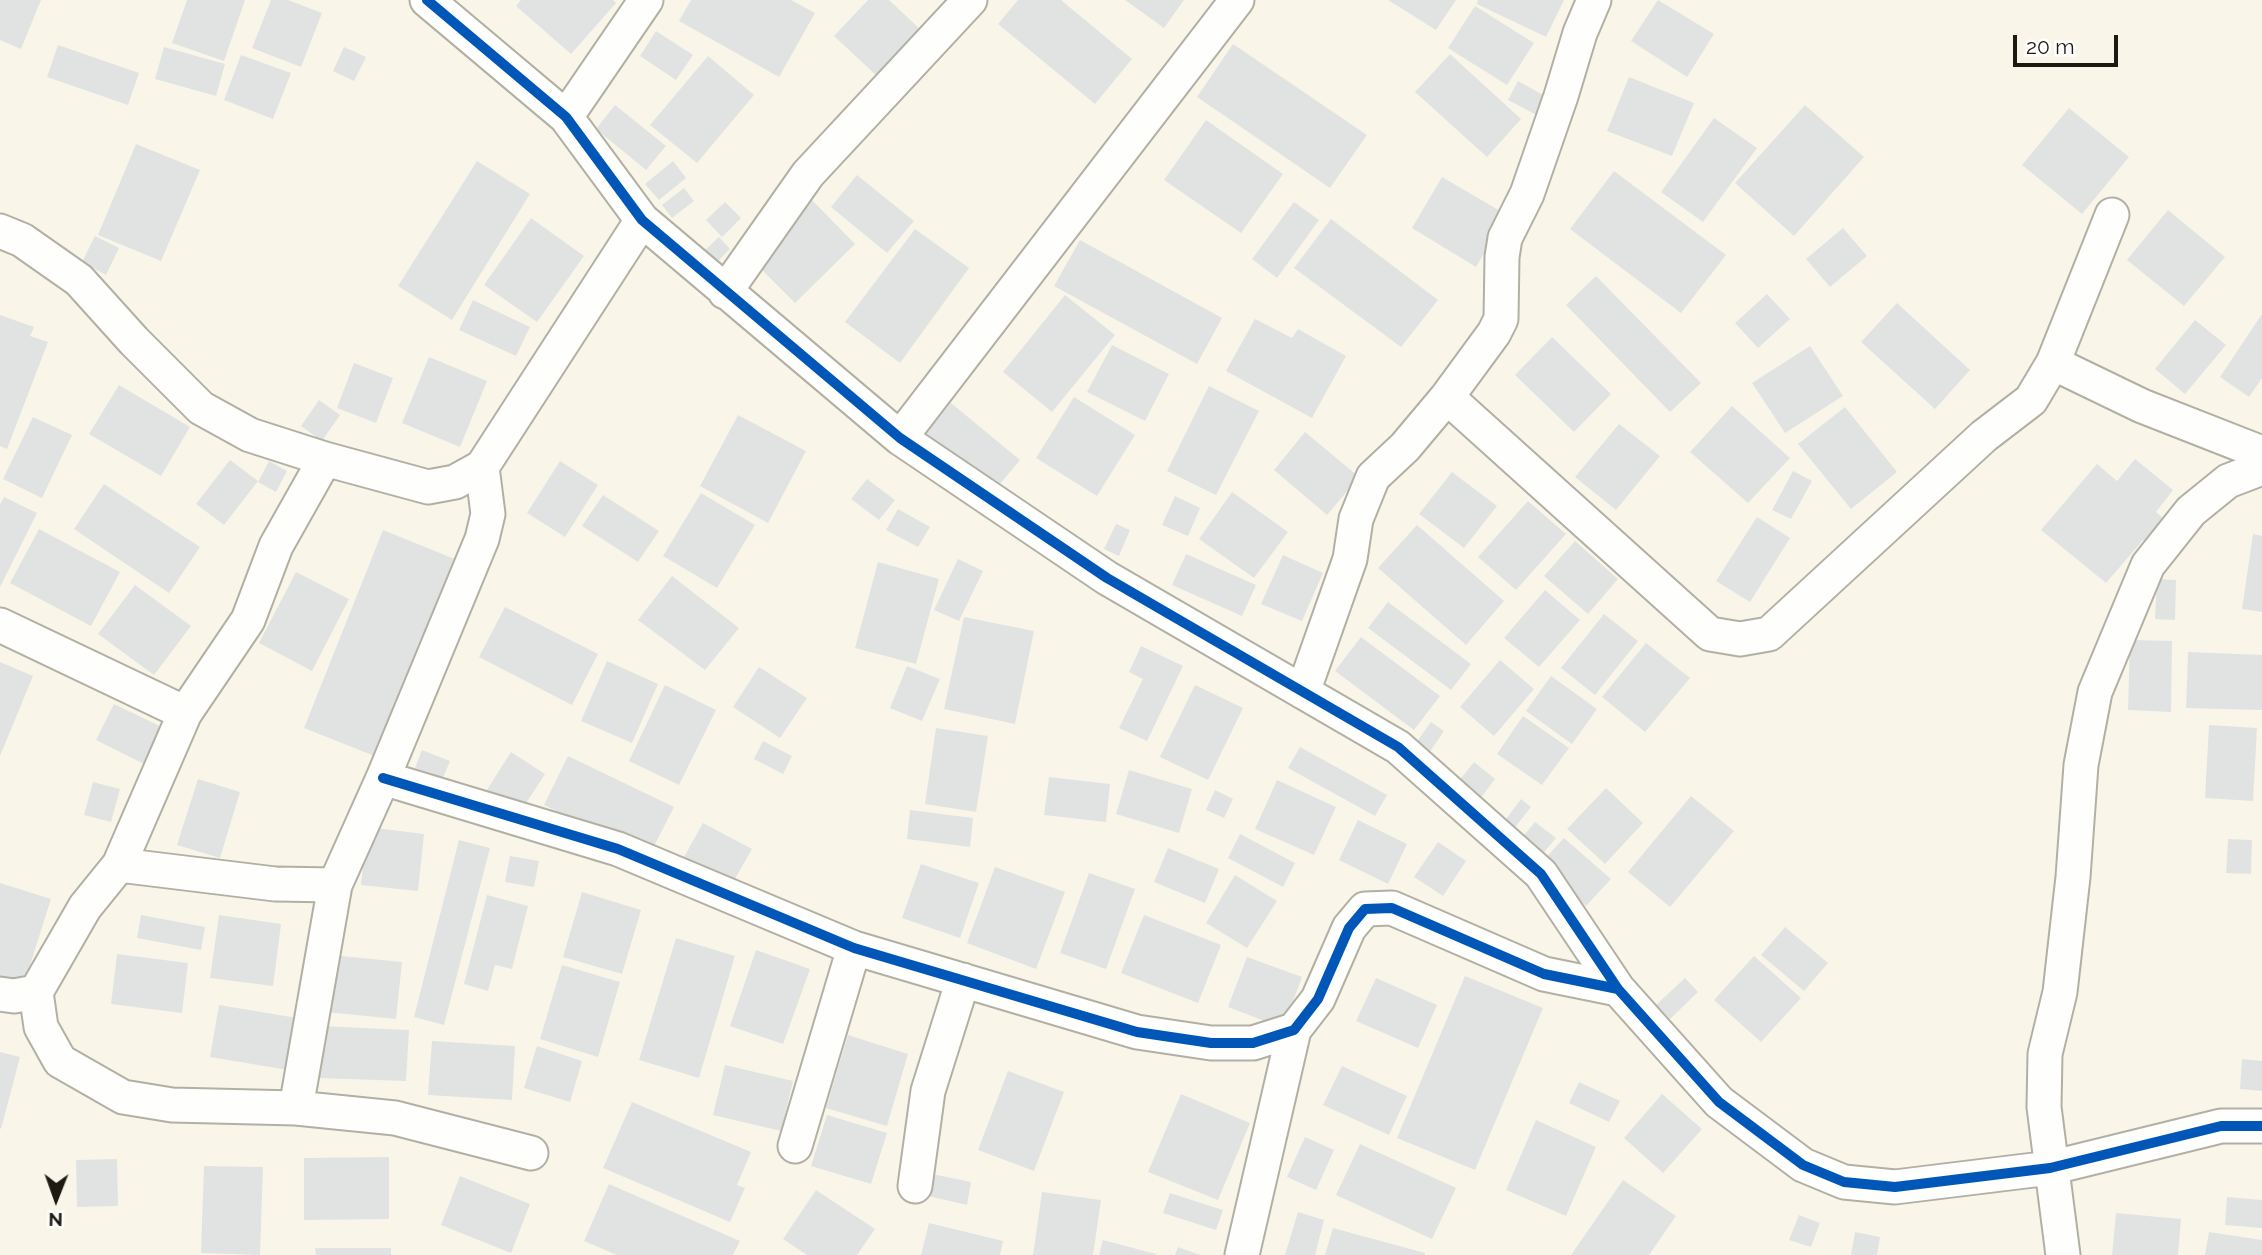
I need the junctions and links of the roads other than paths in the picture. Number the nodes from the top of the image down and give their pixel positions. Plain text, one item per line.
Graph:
1 (427, 0) edge
2 (646, 0) edge
3 (970, 0) edge
4 (1237, 0) edge
5 (1594, 0) edge
6 (566, 117) junction
7 (2112, 215) dead end
8 (642, 220) junction
9 (0, 231) edge
10 (725, 292) junction
11 (2053, 363) junction
12 (1447, 397) junction
13 (900, 438) junction
14 (2262, 453) edge
15 (325, 459) junction
16 (2262, 468) edge
17 (469, 474) junction
18 (0, 625) edge
19 (1303, 692) junction
20 (185, 713) junction
21 (383, 778) junction
22 (119, 864) junction
23 (335, 885) junction
24 (854, 948) junction
25 (963, 980) junction
26 (1618, 989) junction
27 (17, 994) edge
28 (1294, 1030) junction
29 (296, 1108) junction
30 (2262, 1126) edge
31 (796, 1146) dead end
32 (531, 1153) dead end
33 (2050, 1168) junction
34 (915, 1186) dead end
35 (1242, 1255) edge
36 (2063, 1255) edge

1 - 6 street
2 - 6 street
3 - 10 street
4 - 13 street
5 - 12 street
6 - 8 street
7 - 11 street
8 - 10 street
8 - 17 street
9 - 15 street
10 - 13 street
11 - 12 street
11 - 14 street
12 - 19 street
13 - 19 street
15 - 17 street
15 - 20 street
16 - 33 street
17 - 21 street
18 - 20 street
19 - 26 street
20 - 22 street
21 - 23 street
21 - 24 street
22 - 23 street
22 - 27 street
23 - 29 street
24 - 25 street
24 - 31 street
25 - 28 street
25 - 34 street
26 - 28 street
26 - 33 street
27 - 29 street
28 - 35 street
29 - 32 street
30 - 33 street
33 - 36 street

